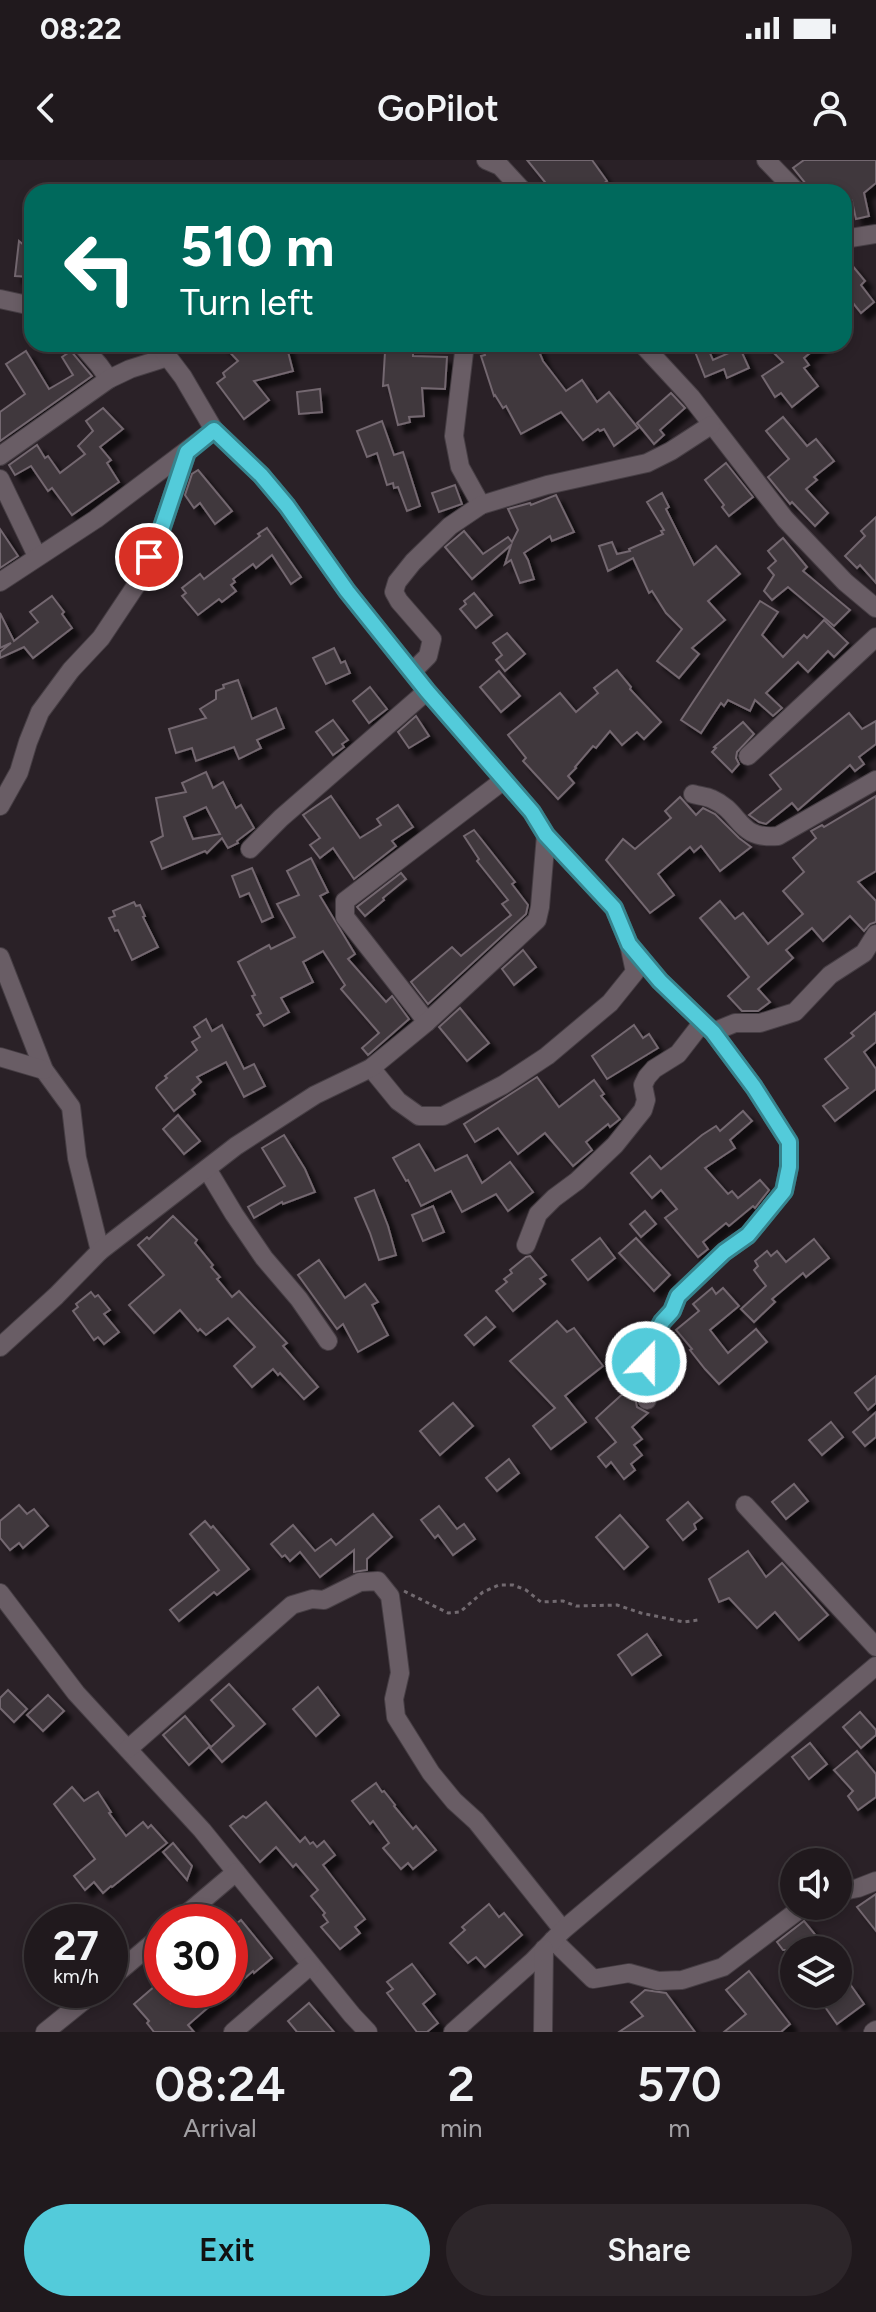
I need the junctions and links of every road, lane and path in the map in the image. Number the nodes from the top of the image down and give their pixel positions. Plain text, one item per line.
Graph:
1 (486, 160) edge
2 (766, 160) edge
3 (519, 184) edge
4 (789, 184) edge
5 (876, 234) edge
6 (852, 238) edge
7 (0, 299) edge
8 (24, 304) edge
9 (88, 352) edge
10 (160, 352) edge
11 (164, 352) edge
12 (464, 352) edge
13 (649, 352) edge
14 (109, 379) junction
15 (711, 425) junction
16 (214, 430) junction
17 (187, 452) junction
18 (0, 456) edge
19 (0, 479) edge
20 (481, 505) junction
21 (37, 556) junction
22 (0, 582) edge
23 (876, 608) edge
24 (876, 637) edge
25 (413, 671) junction
26 (427, 691) junction
27 (748, 756) dead end
28 (504, 780) junction
29 (876, 780) edge
30 (693, 794) dead end
31 (0, 803) edge
32 (546, 835) junction
33 (250, 849) dead end
34 (876, 934) edge
35 (629, 944) junction
36 (0, 957) edge
37 (427, 1022) junction
38 (708, 1028) junction
39 (0, 1057) edge
40 (371, 1068) junction
41 (44, 1070) junction
42 (207, 1169) junction
43 (526, 1245) dead end
44 (100, 1251) junction
45 (328, 1341) dead end
46 (0, 1347) edge
47 (647, 1400) dead end
48 (745, 1505) dead end
49 (378, 1581) junction
50 (0, 1593) edge
51 (698, 1620) dead end
52 (876, 1647) edge
53 (876, 1666) edge
54 (128, 1749) junction
55 (236, 1872) junction
56 (876, 1881) edge
57 (852, 1889) edge
58 (198, 1904) edge
59 (785, 1920) edge
60 (553, 1940) junction
61 (144, 1950) edge
62 (128, 1964) edge
63 (311, 1965) junction
64 (75, 2008) edge
65 (45, 2032) edge
66 (233, 2032) edge
67 (368, 2032) edge
68 (453, 2032) edge
69 (543, 2032) edge

1 - 3 street
2 - 4 street
5 - 6 street
7 - 8 street
9 - 14 street
10 - 14 street
11 - 16 street
12 - 20 street
13 - 15 street
14 - 18 street
15 - 20 street
15 - 23 street
16 - 17 street
16 - 25 street
17 - 21 street
17 - 31 street
19 - 21 street
20 - 25 street
21 - 22 street
24 - 27 street
25 - 26 street
26 - 28 street
26 - 33 street
28 - 32 street
28 - 37 street
29 - 30 street
32 - 35 street
32 - 37 street
34 - 38 street
35 - 38 street
35 - 40 street
36 - 41 street
37 - 40 street
38 - 43 street
38 - 47 street
39 - 41 street
40 - 42 street
41 - 44 street
42 - 44 street
42 - 45 street
44 - 46 street
48 - 52 street
49 - 51 path
49 - 54 street
49 - 60 street
50 - 54 street
53 - 60 street
54 - 55 street
55 - 58 street
55 - 63 street
56 - 57 street
59 - 60 street
60 - 68 street
60 - 69 street
61 - 62 street
63 - 66 street
63 - 67 street
64 - 65 street

